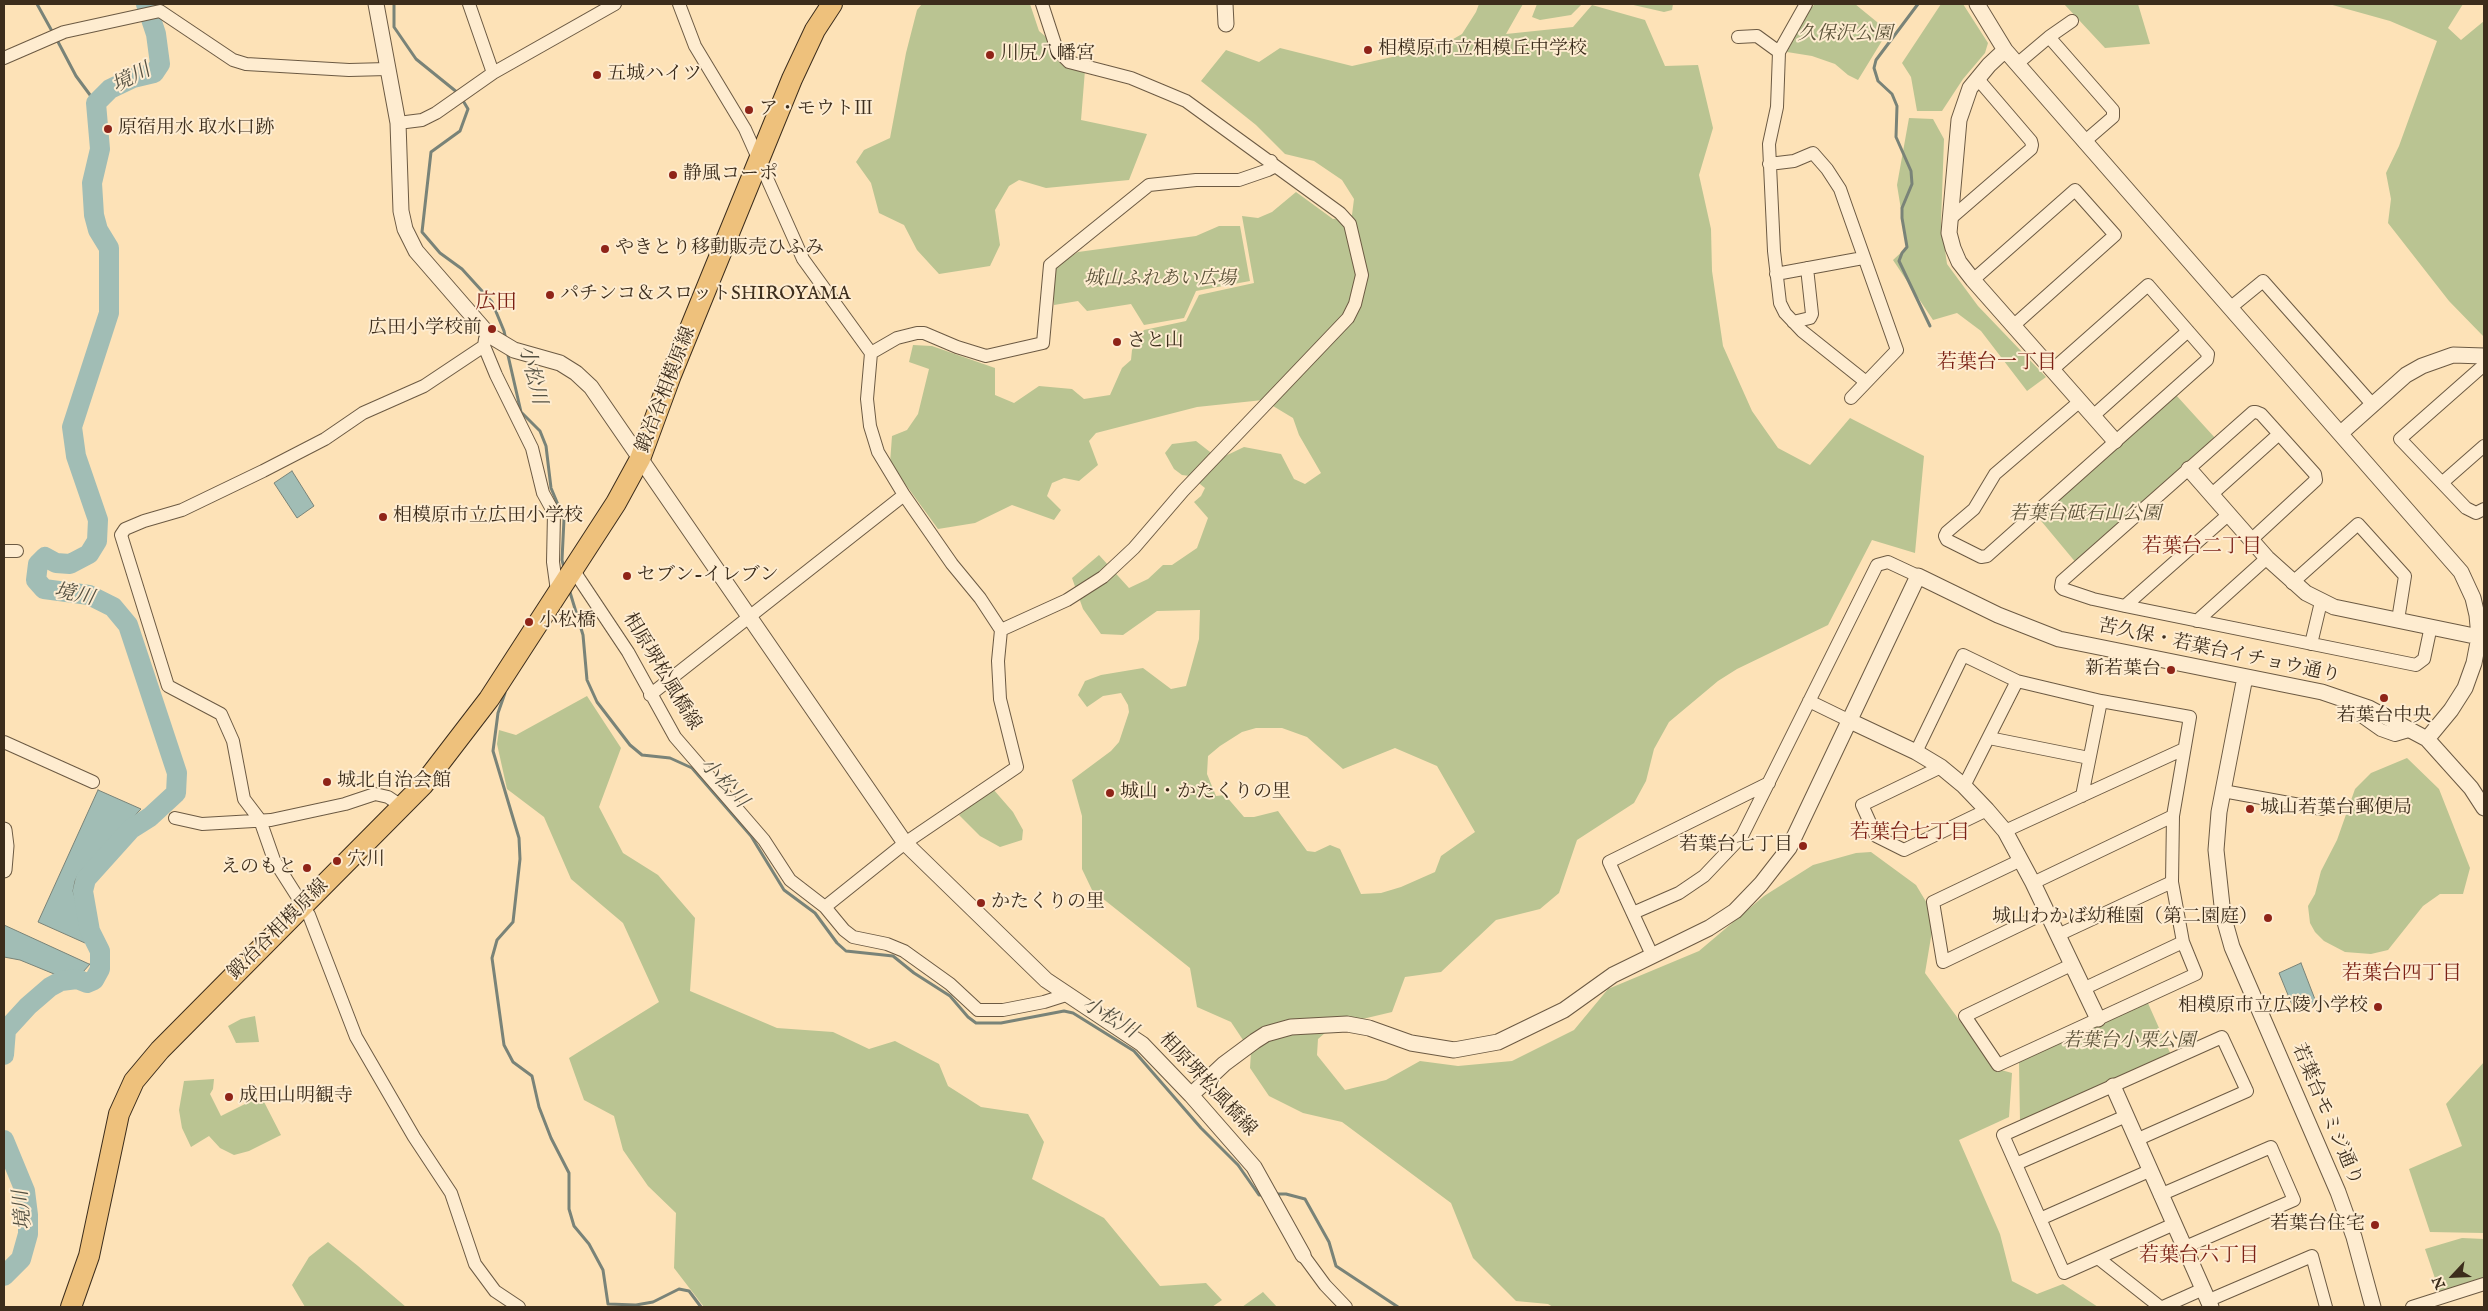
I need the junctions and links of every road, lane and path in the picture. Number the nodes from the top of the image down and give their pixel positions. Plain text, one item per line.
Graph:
1 (376, 4) edge
2 (469, 4) edge
3 (615, 4) edge
4 (679, 4) edge
5 (832, 4) edge
6 (1042, 4) edge
7 (1225, 4) edge
8 (1806, 4) edge
9 (1977, 4) edge
10 (154, 10) edge
11 (2072, 21) dead end
12 (1226, 24) dead end
13 (2048, 36) junction
14 (1738, 37) dead end
15 (2005, 50) junction
16 (1779, 52) junction
17 (4, 58) edge
18 (2017, 64) junction
19 (387, 69) junction
20 (493, 73) junction
21 (1977, 78) junction
22 (398, 123) junction
23 (2084, 142) junction
24 (1271, 161) junction
25 (758, 162) junction
26 (1769, 164) junction
27 (1950, 219) junction
28 (1863, 258) junction
29 (1807, 268) junction
30 (1776, 274) junction
31 (1973, 280) junction
32 (2230, 308) junction
33 (1794, 322) junction
34 (2014, 326) junction
35 (2188, 331) junction
36 (486, 337) junction
37 (870, 353) junction
38 (2484, 356) edge
39 (2484, 366) edge
40 (2052, 370) junction
41 (1866, 382) junction
42 (1851, 398) dead end
43 (2080, 402) junction
44 (2372, 404) junction
45 (2093, 416) junction
46 (2341, 433) junction
47 (2279, 434) junction
48 (2115, 441) junction
49 (2484, 446) edge
50 (640, 459) junction
51 (2189, 469) junction
52 (2443, 482) junction
53 (904, 495) junction
54 (2211, 495) junction
55 (2484, 510) edge
56 (2228, 514) junction
57 (2251, 540) junction
58 (4, 551) edge
59 (17, 551) dead end
60 (2267, 558) junction
61 (1918, 576) junction
62 (565, 581) junction
63 (2292, 583) junction
64 (2321, 602) junction
65 (2125, 606) junction
66 (748, 618) junction
67 (2398, 620) junction
68 (2198, 621) junction
69 (2431, 626) junction
70 (1002, 630) junction
71 (2479, 637) junction
72 (2310, 644) junction
73 (2244, 677) junction
74 (2017, 681) junction
75 (650, 695) junction
76 (1809, 701) junction
77 (2101, 701) junction
78 (1848, 720) junction
79 (1988, 738) junction
80 (2427, 739) junction
81 (4, 742) edge
82 (2184, 749) junction
83 (1916, 752) junction
84 (2090, 758) junction
85 (1941, 767) junction
86 (93, 782) dead end
87 (1769, 783) junction
88 (1964, 786) junction
89 (2223, 791) junction
90 (2082, 796) junction
91 (402, 807) junction
92 (2484, 808) edge
93 (2322, 809) dead end
94 (1988, 810) junction
95 (2173, 816) junction
96 (175, 818) dead end
97 (260, 820) junction
98 (4, 830) edge
99 (2004, 831) junction
100 (905, 843) junction
101 (2021, 860) junction
102 (4, 870) edge
103 (2172, 882) junction
104 (2033, 883) junction
105 (305, 906) junction
106 (825, 907) junction
107 (2047, 912) junction
108 (1633, 914) junction
109 (2058, 935) junction
110 (2183, 942) junction
111 (1652, 955) junction
112 (2071, 965) junction
113 (2083, 990) junction
114 (1066, 995) junction
115 (2098, 1019) junction
116 (2113, 1086) junction
117 (1191, 1095) junction
118 (2126, 1116) junction
119 (2136, 1140) junction
120 (2016, 1164) junction
121 (2149, 1171) junction
122 (2160, 1195) junction
123 (2040, 1219) junction
124 (2172, 1224) junction
125 (2183, 1248) junction
126 (1303, 1255) joint
127 (2098, 1258) junction
128 (2484, 1284) edge
129 (2206, 1299) edge
130 (71, 1307) edge
131 (519, 1307) edge
132 (1346, 1307) edge
133 (2161, 1307) edge
134 (2326, 1307) edge
135 (2373, 1307) edge
136 (2412, 1307) edge

1 - 19 street, 相原堺松風橋線
2 - 20 street
3 - 20 street
4 - 25 street
5 - 25 main road, 鍛冶谷相模原線
6 - 24 street
7 - 12 street
8 - 16 street
9 - 15 street
10 - 17 street
10 - 19 street
11 - 13 street
13 - 18 street
13 - 23 street
14 - 16 street
15 - 18 street
15 - 21 street
16 - 26 street
18 - 23 street
19 - 22 street, 相原堺松風橋線
20 - 22 street
21 - 27 street
21 - 27 street
22 - 36 street, 相原堺松風橋線
23 - 32 street
24 - 37 street
24 - 70 street
25 - 37 street
25 - 50 main road, 鍛冶谷相模原線
26 - 28 street
26 - 30 street
27 - 31 street
28 - 29 street
28 - 41 street
29 - 30 street
29 - 33 street
30 - 33 street
31 - 34 street
31 - 34 street
32 - 44 street
32 - 46 street
33 - 41 street
34 - 40 street
35 - 40 street
35 - 45 street
35 - 48 street
36 - 50 street
36 - 62 street, 相原堺松風橋線
36 - 97 street
37 - 53 street
38 - 44 street
39 - 52 street
40 - 43 street
41 - 42 street
43 - 45 street
43 - 48 street
44 - 46 street
45 - 48 street
46 - 71 street
47 - 51 street
47 - 54 street
47 - 57 street
49 - 52 street
50 - 62 main road, 鍛冶谷相模原線
50 - 66 street
51 - 54 street
51 - 65 street
52 - 55 street
53 - 66 street
53 - 70 street
54 - 56 street
56 - 57 street
56 - 65 street
57 - 60 street
58 - 59 street
60 - 63 street
60 - 68 street
61 - 73 street, 苦久保・若葉台イチョウ通り
61 - 76 street
61 - 78 street
62 - 75 street, 相原堺松風橋線
62 - 91 main road, 鍛冶谷相模原線
63 - 64 street
63 - 67 street
64 - 67 street
64 - 72 street
65 - 68 street
66 - 75 street
66 - 100 street
67 - 69 street
68 - 72 street
69 - 71 street
69 - 72 street
70 - 100 street
71 - 80 street
73 - 80 street, 苦久保・若葉台イチョウ通り
73 - 89 street, 若葉台モミジ通り
74 - 77 street
74 - 79 street
74 - 83 street
75 - 106 street, 相原堺松風橋線
76 - 78 street
76 - 87 street
77 - 82 street
77 - 84 street
78 - 83 street
78 - 111 street
79 - 84 street
79 - 88 street
80 - 92 street, 苦久保・若葉台イチョウ通り
81 - 86 street
82 - 90 street
82 - 95 street
83 - 85 street
84 - 90 street
85 - 88 street
85 - 94 street
87 - 108 street
87 - 108 street
88 - 94 street
89 - 93 street
89 - 135 street, 若葉台モミジ通り
90 - 99 street
91 - 97 street
91 - 105 main road, 鍛冶谷相模原線
94 - 99 street
95 - 103 street
95 - 104 street
96 - 97 street
97 - 105 street
98 - 102 street
99 - 101 street
100 - 106 street
100 - 114 street
101 - 104 street
101 - 107 street
103 - 109 street
103 - 110 street
104 - 107 street
105 - 130 main road, 鍛冶谷相模原線
105 - 131 street
106 - 114 street, 相原堺松風橋線
107 - 109 street
108 - 111 street
109 - 112 street
110 - 113 street
110 - 115 street
111 - 117 street
112 - 113 street
112 - 115 street
113 - 115 street
114 - 117 street, 相原堺松風橋線
116 - 118 street
116 - 119 street
116 - 120 street
117 - 126 street, 相原堺松風橋線
118 - 119 street
118 - 120 street
119 - 121 street
120 - 123 street
121 - 122 street
121 - 123 street
122 - 124 street
122 - 125 street
123 - 127 street
124 - 125 street
124 - 127 street
125 - 129 street
126 - 132 street
127 - 133 street
128 - 136 street
129 - 133 street
129 - 134 street

